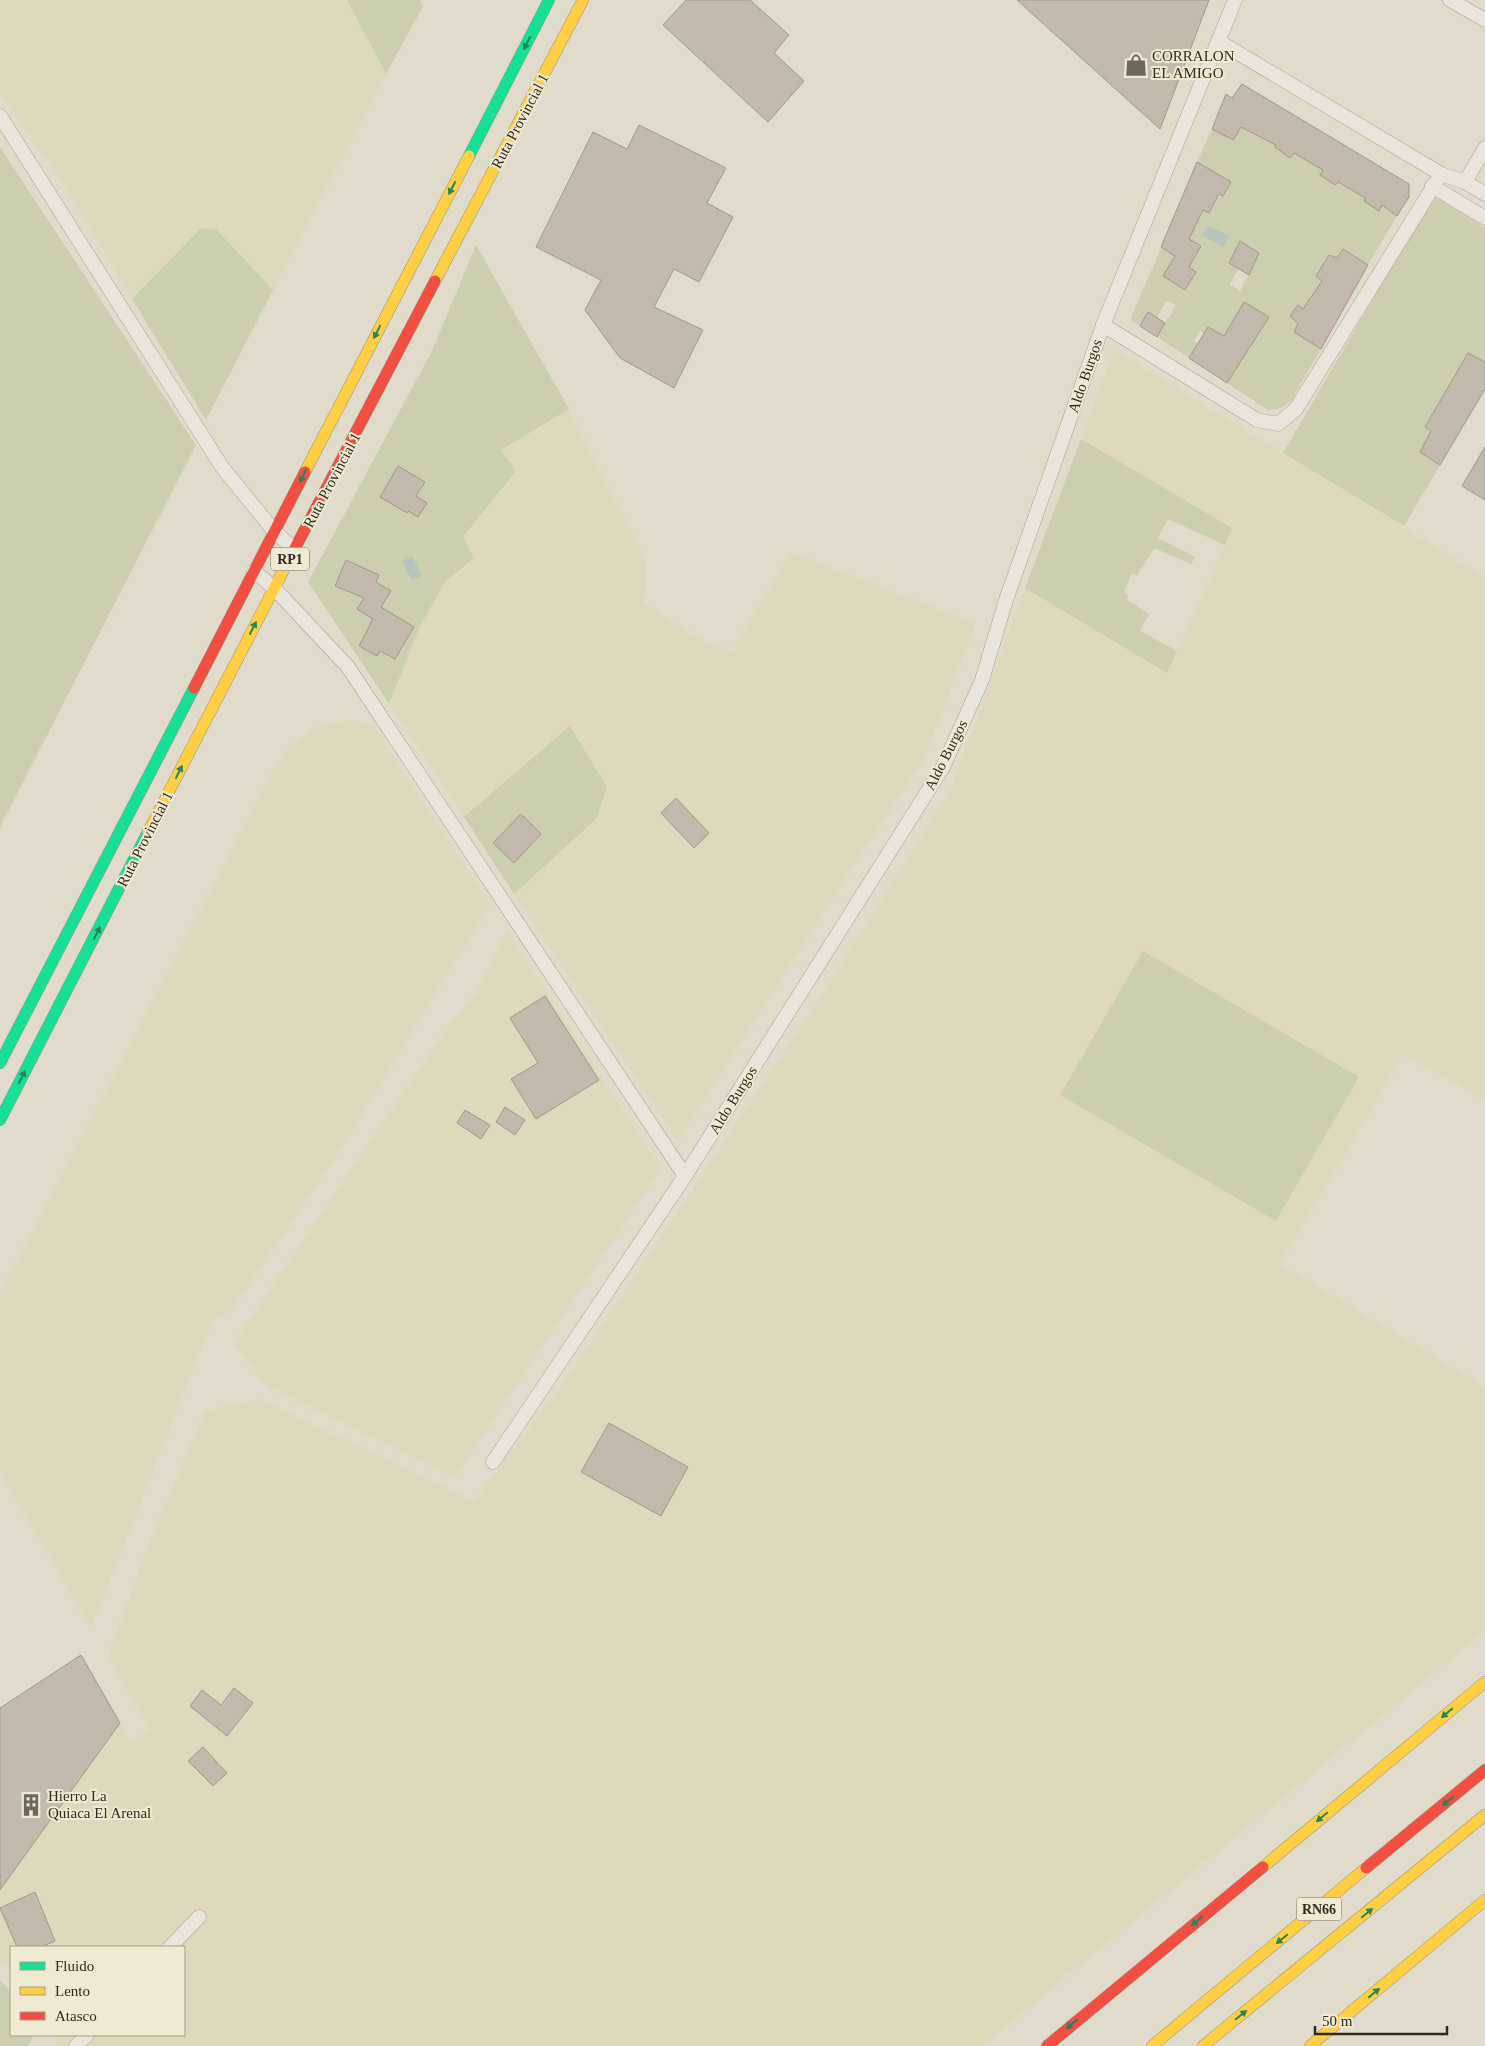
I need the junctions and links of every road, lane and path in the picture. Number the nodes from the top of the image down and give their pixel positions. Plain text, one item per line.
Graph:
1 (549, 0) edge
2 (583, 0) edge
3 (1235, 0) edge
4 (1450, 0) edge
5 (1485, 20) edge
6 (1218, 41) junction
7 (0, 116) edge
8 (1485, 148) edge
9 (1441, 174) junction
10 (1465, 182) junction
11 (1432, 186) junction
12 (1485, 194) edge
13 (1485, 218) edge
14 (1103, 325) junction
15 (274, 531) junction
16 (295, 550) junction
17 (254, 571) junction
18 (274, 588) junction
19 (0, 1063) edge
20 (0, 1120) edge
21 (685, 1176) junction
22 (492, 1462) dead end
23 (1485, 1682) edge
24 (1485, 1770) edge
25 (1485, 1815) edge
26 (1485, 1900) edge
27 (199, 1917) dead end
28 (171, 1946) edge
29 (86, 2036) edge
30 (76, 2046) edge
31 (1046, 2046) edge
32 (1152, 2046) edge
33 (1203, 2046) edge
34 (1310, 2046) edge

1 -> 15 main road, Ruta Provincial 1 / RP1
2 - 16 main road, Ruta Provincial 1 / RP1
3 - 6 street, Aldo Burgos
4 - 5 street
6 - 9 street
6 - 14 street, Aldo Burgos
7 - 15 street
8 - 10 street
9 - 10 street
9 - 11 street
10 - 12 street
11 - 13 street
11 - 14 street
14 - 21 street, Aldo Burgos
15 - 16 street
15 - 17 main road, Ruta Provincial 1 / RP1
16 - 18 main road, Ruta Provincial 1 / RP1
17 - 18 street
17 - 19 main road, Ruta Provincial 1 / RP1
20 -> 18 main road, Ruta Provincial 1 / RP1
18 - 21 street
21 - 22 street, Aldo Burgos
23 -> 31 main road
24 -> 32 main road, RN66
33 -> 25 main road, RN66
34 -> 26 main road
27 - 28 street
29 - 30 street

